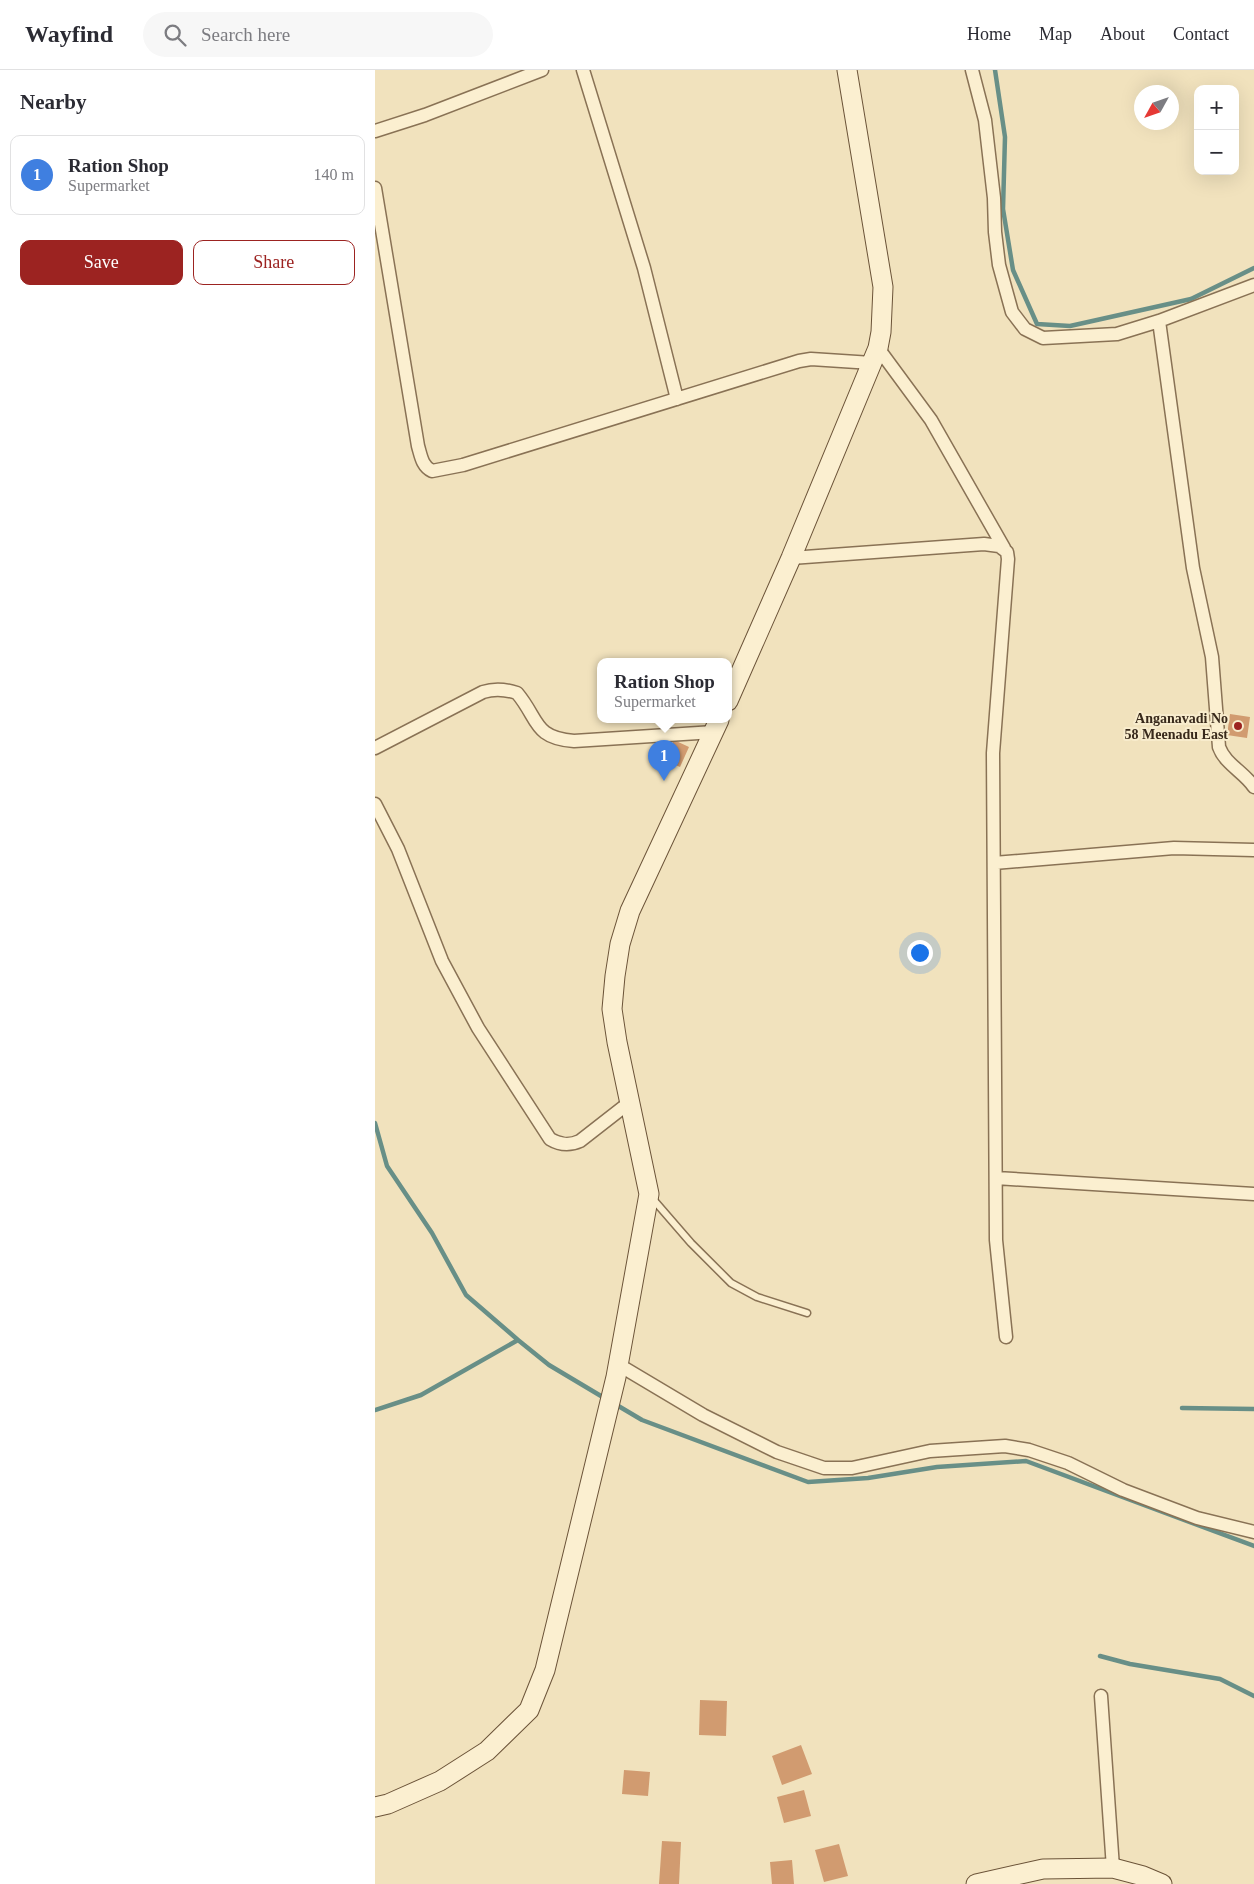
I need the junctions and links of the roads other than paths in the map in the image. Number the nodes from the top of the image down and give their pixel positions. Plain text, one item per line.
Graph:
1 (542, 70) edge
2 (583, 70) edge
3 (847, 70) edge
4 (972, 70) edge
5 (375, 131) edge
6 (375, 188) edge
7 (1254, 285) edge
8 (1159, 321) junction
9 (875, 355) junction
10 (677, 399) junction
11 (1004, 548) junction
12 (791, 558) junction
13 (732, 692) edge
14 (717, 726) edge
15 (375, 748) edge
16 (1254, 787) edge
17 (375, 804) edge
18 (1254, 850) edge
19 (994, 863) junction
20 (629, 1102) junction
21 (996, 1178) junction
22 (649, 1194) junction
23 (1254, 1194) edge
24 (807, 1313) dead end
25 (1006, 1337) dead end
26 (617, 1371) junction
27 (1254, 1532) edge
28 (1101, 1696) dead end
29 (375, 1808) edge
30 (1113, 1868) junction
31 (1144, 1880) edge
32 (976, 1884) edge
33 (1162, 1884) edge

1 - 5 street
2 - 10 street
3 - 9 street
4 - 8 street
6 - 10 street
7 - 8 street
8 - 16 street
9 - 10 street
9 - 11 street
9 - 12 street
11 - 12 street
11 - 19 street
12 - 13 street
14 - 15 street
14 - 20 street
17 - 20 street
18 - 19 street
19 - 21 street
20 - 22 street
21 - 23 street
21 - 25 street
22 - 24 lane
22 - 26 street
26 - 27 street
26 - 29 street
28 - 30 street
30 - 31 street
30 - 32 street
31 - 33 street

